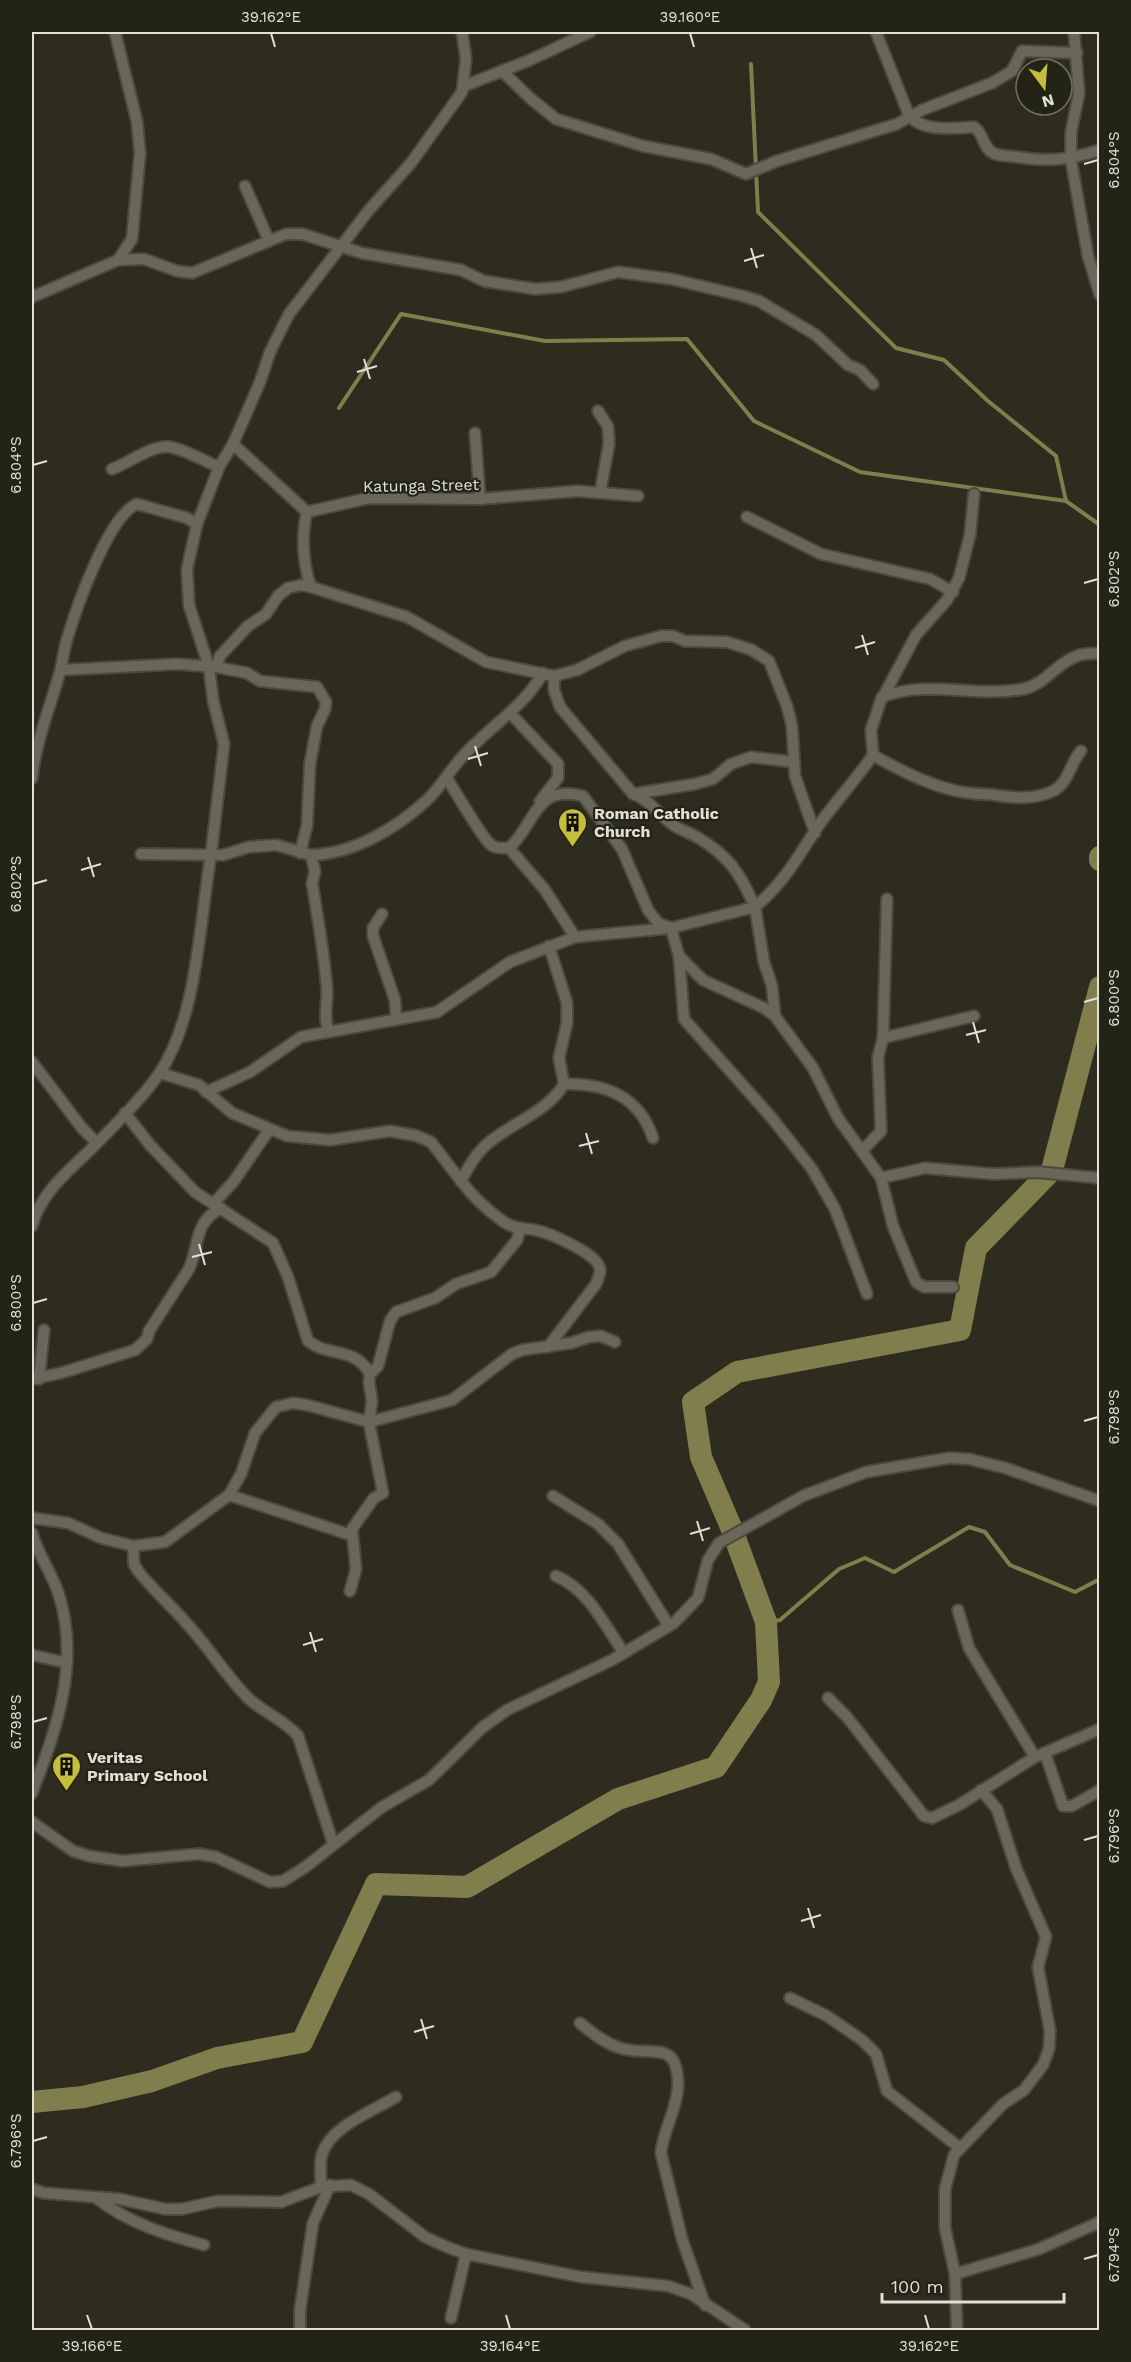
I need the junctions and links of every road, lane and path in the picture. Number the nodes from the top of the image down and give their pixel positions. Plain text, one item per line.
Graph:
1 (114, 32) edge
2 (462, 32) edge
3 (590, 32) edge
4 (876, 32) edge
5 (1074, 32) edge
6 (1077, 53) junction
7 (504, 72) junction
8 (464, 86) junction
9 (911, 118) junction
10 (1100, 150) edge
11 (1071, 159) junction
12 (245, 186) dead end
13 (132, 239) junction
14 (269, 241) junction
15 (341, 246) junction
16 (118, 260) junction
17 (150, 261) junction
18 (33, 292) edge
19 (1100, 295) edge
20 (873, 384) dead end
21 (598, 411) dead end
22 (475, 433) dead end
23 (233, 444) junction
24 (219, 467) junction
25 (112, 469) dead end
26 (600, 493) junction
27 (974, 494) dead end
28 (638, 496) dead end
29 (480, 499) junction
30 (307, 512) junction
31 (747, 517) dead end
32 (197, 524) junction
33 (311, 587) junction
34 (953, 592) junction
35 (1100, 653) edge
36 (213, 667) junction
37 (61, 670) junction
38 (548, 675) junction
39 (882, 697) junction
40 (511, 714) junction
41 (1081, 751) dead end
42 (873, 755) junction
43 (794, 762) junction
44 (32, 778) edge
45 (447, 779) junction
46 (633, 794) junction
47 (539, 805) junction
48 (815, 833) junction
49 (509, 848) junction
50 (300, 853) junction
51 (141, 854) dead end
52 (211, 855) junction
53 (311, 855) junction
54 (887, 899) dead end
55 (755, 907) junction
56 (382, 914) dead end
57 (671, 928) junction
58 (575, 936) junction
59 (549, 946) junction
60 (679, 956) junction
61 (775, 1016) junction
62 (974, 1016) dead end
63 (396, 1018) junction
64 (328, 1030) junction
65 (883, 1038) junction
66 (32, 1062) edge
67 (160, 1073) junction
68 (564, 1084) junction
69 (206, 1092) junction
70 (125, 1113) junction
71 (269, 1130) junction
72 (653, 1138) dead end
73 (98, 1143) junction
74 (862, 1151) junction
75 (1096, 1177) edge
76 (881, 1178) junction
77 (461, 1180) junction
78 (34, 1206) edge
79 (217, 1206) junction
80 (32, 1226) edge
81 (520, 1230) junction
82 (953, 1287) dead end
83 (867, 1294) dead end
84 (44, 1330) dead end
85 (615, 1342) dead end
86 (548, 1347) junction
87 (370, 1374) junction
88 (35, 1379) edge
89 (369, 1422) junction
90 (229, 1495) junction
91 (553, 1496) dead end
92 (1100, 1501) edge
93 (32, 1518) edge
94 (32, 1533) edge
95 (351, 1535) junction
96 (133, 1545) junction
97 (556, 1576) dead end
98 (350, 1591) dead end
99 (958, 1610) dead end
100 (669, 1626) junction
101 (624, 1653) junction
102 (32, 1655) edge
103 (67, 1663) junction
104 (828, 1698) dead end
105 (1100, 1729) edge
106 (1040, 1755) junction
107 (981, 1790) junction
108 (1100, 1790) edge
109 (32, 1793) edge
110 (32, 1822) edge
111 (333, 1843) junction
112 (790, 1998) dead end
113 (580, 2023) dead end
114 (396, 2097) dead end
115 (960, 2148) junction
116 (325, 2186) junction
117 (32, 2189) edge
118 (95, 2197) junction
119 (1100, 2222) edge
120 (204, 2245) dead end
121 (466, 2254) junction
122 (955, 2274) junction
123 (705, 2305) junction
124 (451, 2318) dead end
125 (300, 2331) edge
126 (745, 2331) edge
127 (957, 2331) edge

1 - 13 street
2 - 8 street
3 - 7 street
4 - 9 street
5 - 6 street
6 - 9 street
6 - 11 street
7 - 8 street
7 - 9 street
8 - 15 street
9 - 11 street
10 - 11 street
11 - 19 street
12 - 14 street
13 - 16 street
13 - 17 street
14 - 15 street
14 - 17 street
15 - 20 street
15 - 23 street
16 - 17 street
16 - 18 street
21 - 26 street
22 - 29 street
23 - 24 street
23 - 30 street
24 - 25 street
24 - 32 street
26 - 28 street, Katunga Street
26 - 29 street, Katunga Street
27 - 34 street
29 - 30 street, Katunga Street
30 - 33 street
31 - 34 street
32 - 36 street
32 - 37 street
33 - 36 street
33 - 38 street
34 - 39 street
35 - 39 street
36 - 37 street
36 - 50 street
36 - 52 street
37 - 44 street
38 - 40 street
38 - 43 street
38 - 46 street
39 - 42 street
40 - 45 street
40 - 47 street
41 - 42 street
42 - 48 street
43 - 46 street
43 - 48 street
45 - 49 street
45 - 53 street
46 - 55 street
47 - 49 street
47 - 57 street
48 - 55 street
49 - 58 street
50 - 52 street
50 - 53 street
51 - 52 street
52 - 67 street
53 - 64 street
54 - 65 street
55 - 57 street
55 - 61 street
56 - 63 street
57 - 58 street
57 - 60 street
58 - 59 street
59 - 63 street
59 - 68 street
60 - 61 street
60 - 83 street
61 - 74 street
62 - 65 street
63 - 64 street
64 - 69 street
65 - 74 street
66 - 73 street
67 - 69 street
67 - 70 street
68 - 72 street
68 - 77 street
69 - 71 street
70 - 73 street
70 - 79 street
71 - 77 street
71 - 79 street
73 - 78 street
74 - 76 street
75 - 76 street
76 - 82 street
77 - 81 street
78 - 80 street
79 - 87 street
79 - 88 street
81 - 86 street
81 - 87 street
84 - 88 street
85 - 86 street
86 - 89 street
87 - 89 street
89 - 90 street
89 - 95 street
90 - 95 street
90 - 96 street
91 - 100 street
92 - 100 street
93 - 96 street
94 - 103 street
95 - 98 street
96 - 111 street
97 - 101 street
99 - 106 street
100 - 101 street
101 - 111 street
102 - 103 street
103 - 109 street
104 - 107 street
105 - 106 street
106 - 107 street
106 - 108 street
107 - 115 street
110 - 111 street
112 - 115 street
113 - 123 street
114 - 116 street
115 - 122 street
116 - 118 street
116 - 121 street
116 - 125 street
117 - 118 street
118 - 120 street
119 - 122 street
121 - 123 street
121 - 124 street
122 - 127 street
123 - 126 street

